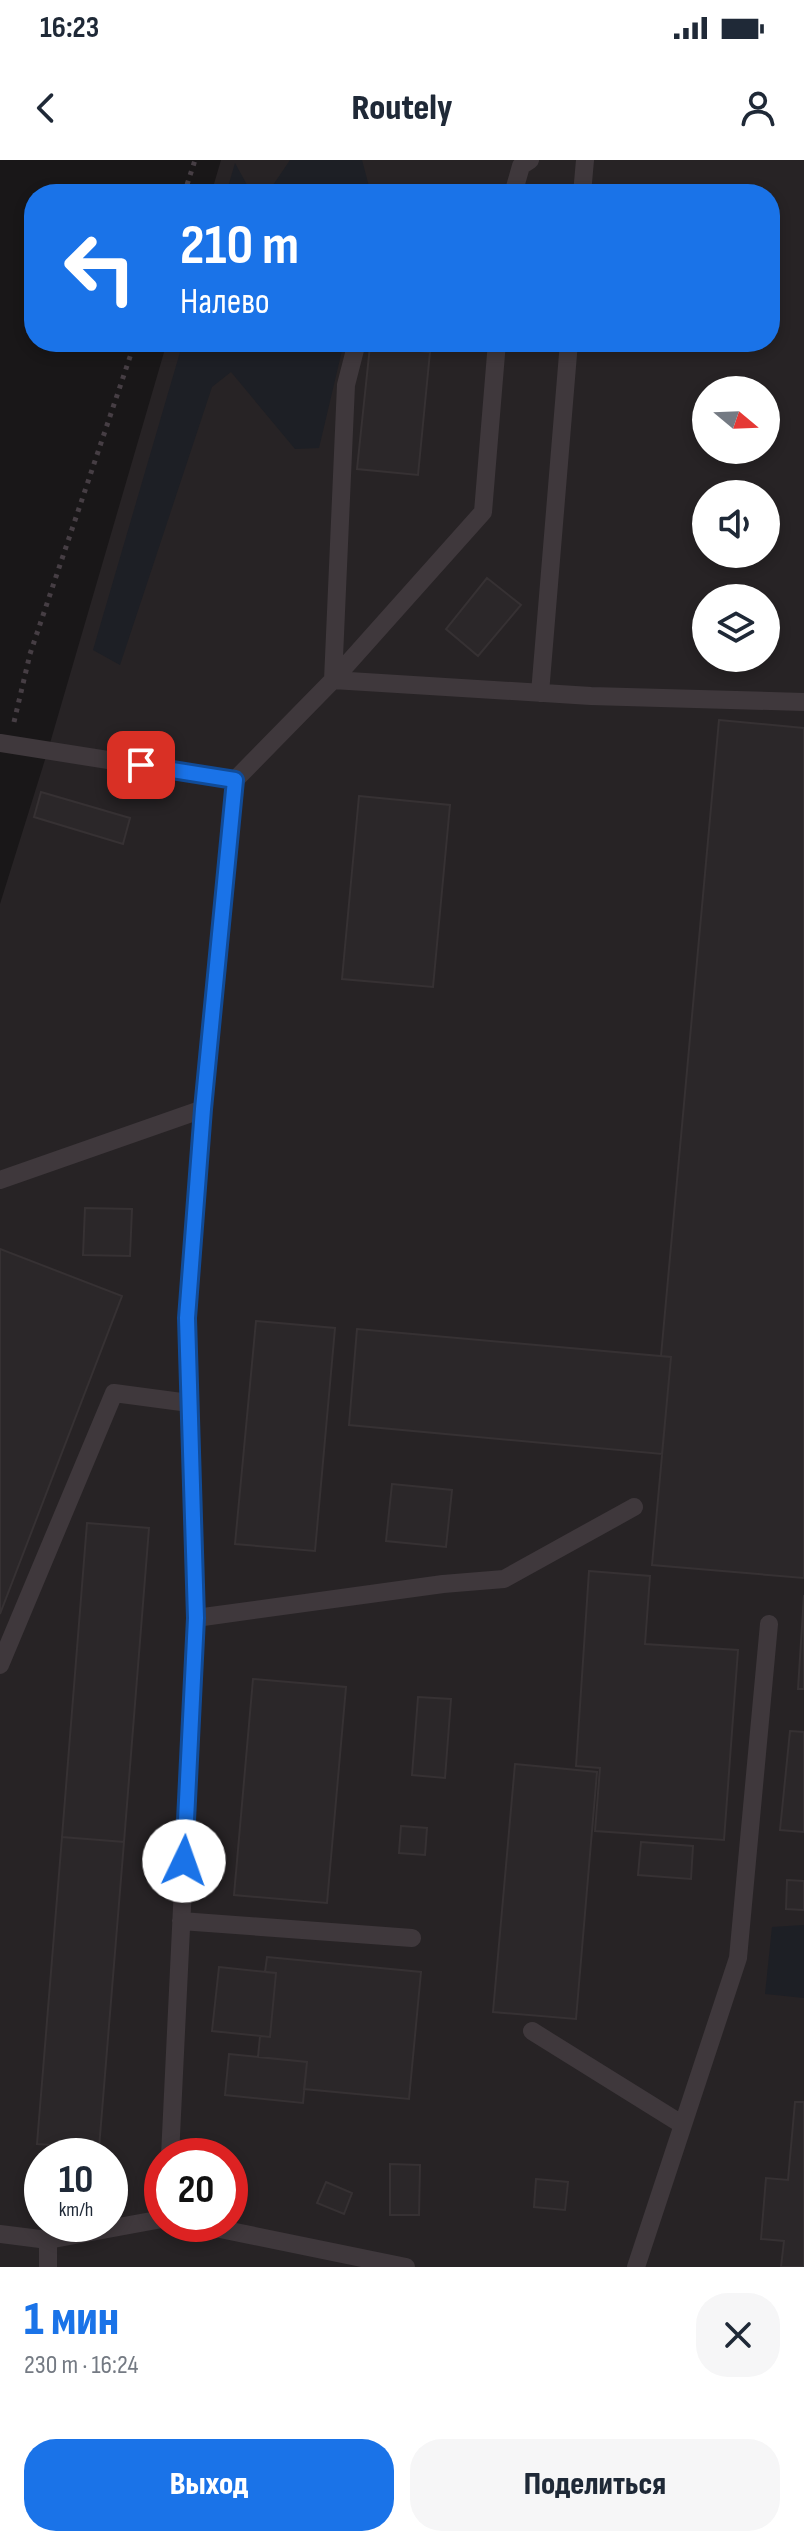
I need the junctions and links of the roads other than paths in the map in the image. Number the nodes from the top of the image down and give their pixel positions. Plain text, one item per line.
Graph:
1 (530, 160) edge
2 (585, 160) edge
3 (516, 184) edge
4 (583, 184) edge
5 (354, 352) edge
6 (496, 352) edge
7 (568, 352) edge
8 (333, 680) junction
9 (540, 693) junction
10 (804, 702) edge
11 (5, 743) edge
12 (235, 780) junction
13 (203, 1109) junction
14 (0, 1180) edge
15 (189, 1403) junction
16 (634, 1507) dead end
17 (196, 1618) junction
18 (769, 1624) dead end
19 (0, 1665) edge
20 (181, 1921) junction
21 (412, 1938) dead end
22 (532, 2031) dead end
23 (683, 2125) junction
24 (171, 2138) edge
25 (0, 2234) edge
26 (248, 2235) edge
27 (24, 2237) edge
28 (48, 2242) edge
29 (48, 2267) edge
30 (406, 2267) edge
31 (636, 2267) edge

1 - 3 lane
2 - 4 lane
5 - 8 lane
6 - 8 lane
7 - 9 lane
8 - 9 lane
8 - 12 lane
9 - 10 lane
11 - 12 lane
12 - 13 lane
13 - 14 lane
13 - 15 lane
15 - 17 lane
15 - 19 lane
16 - 17 lane
17 - 20 lane
18 - 23 lane
20 - 21 lane
20 - 24 lane
22 - 23 lane
23 - 31 lane
25 - 27 lane
26 - 30 lane
28 - 29 lane

